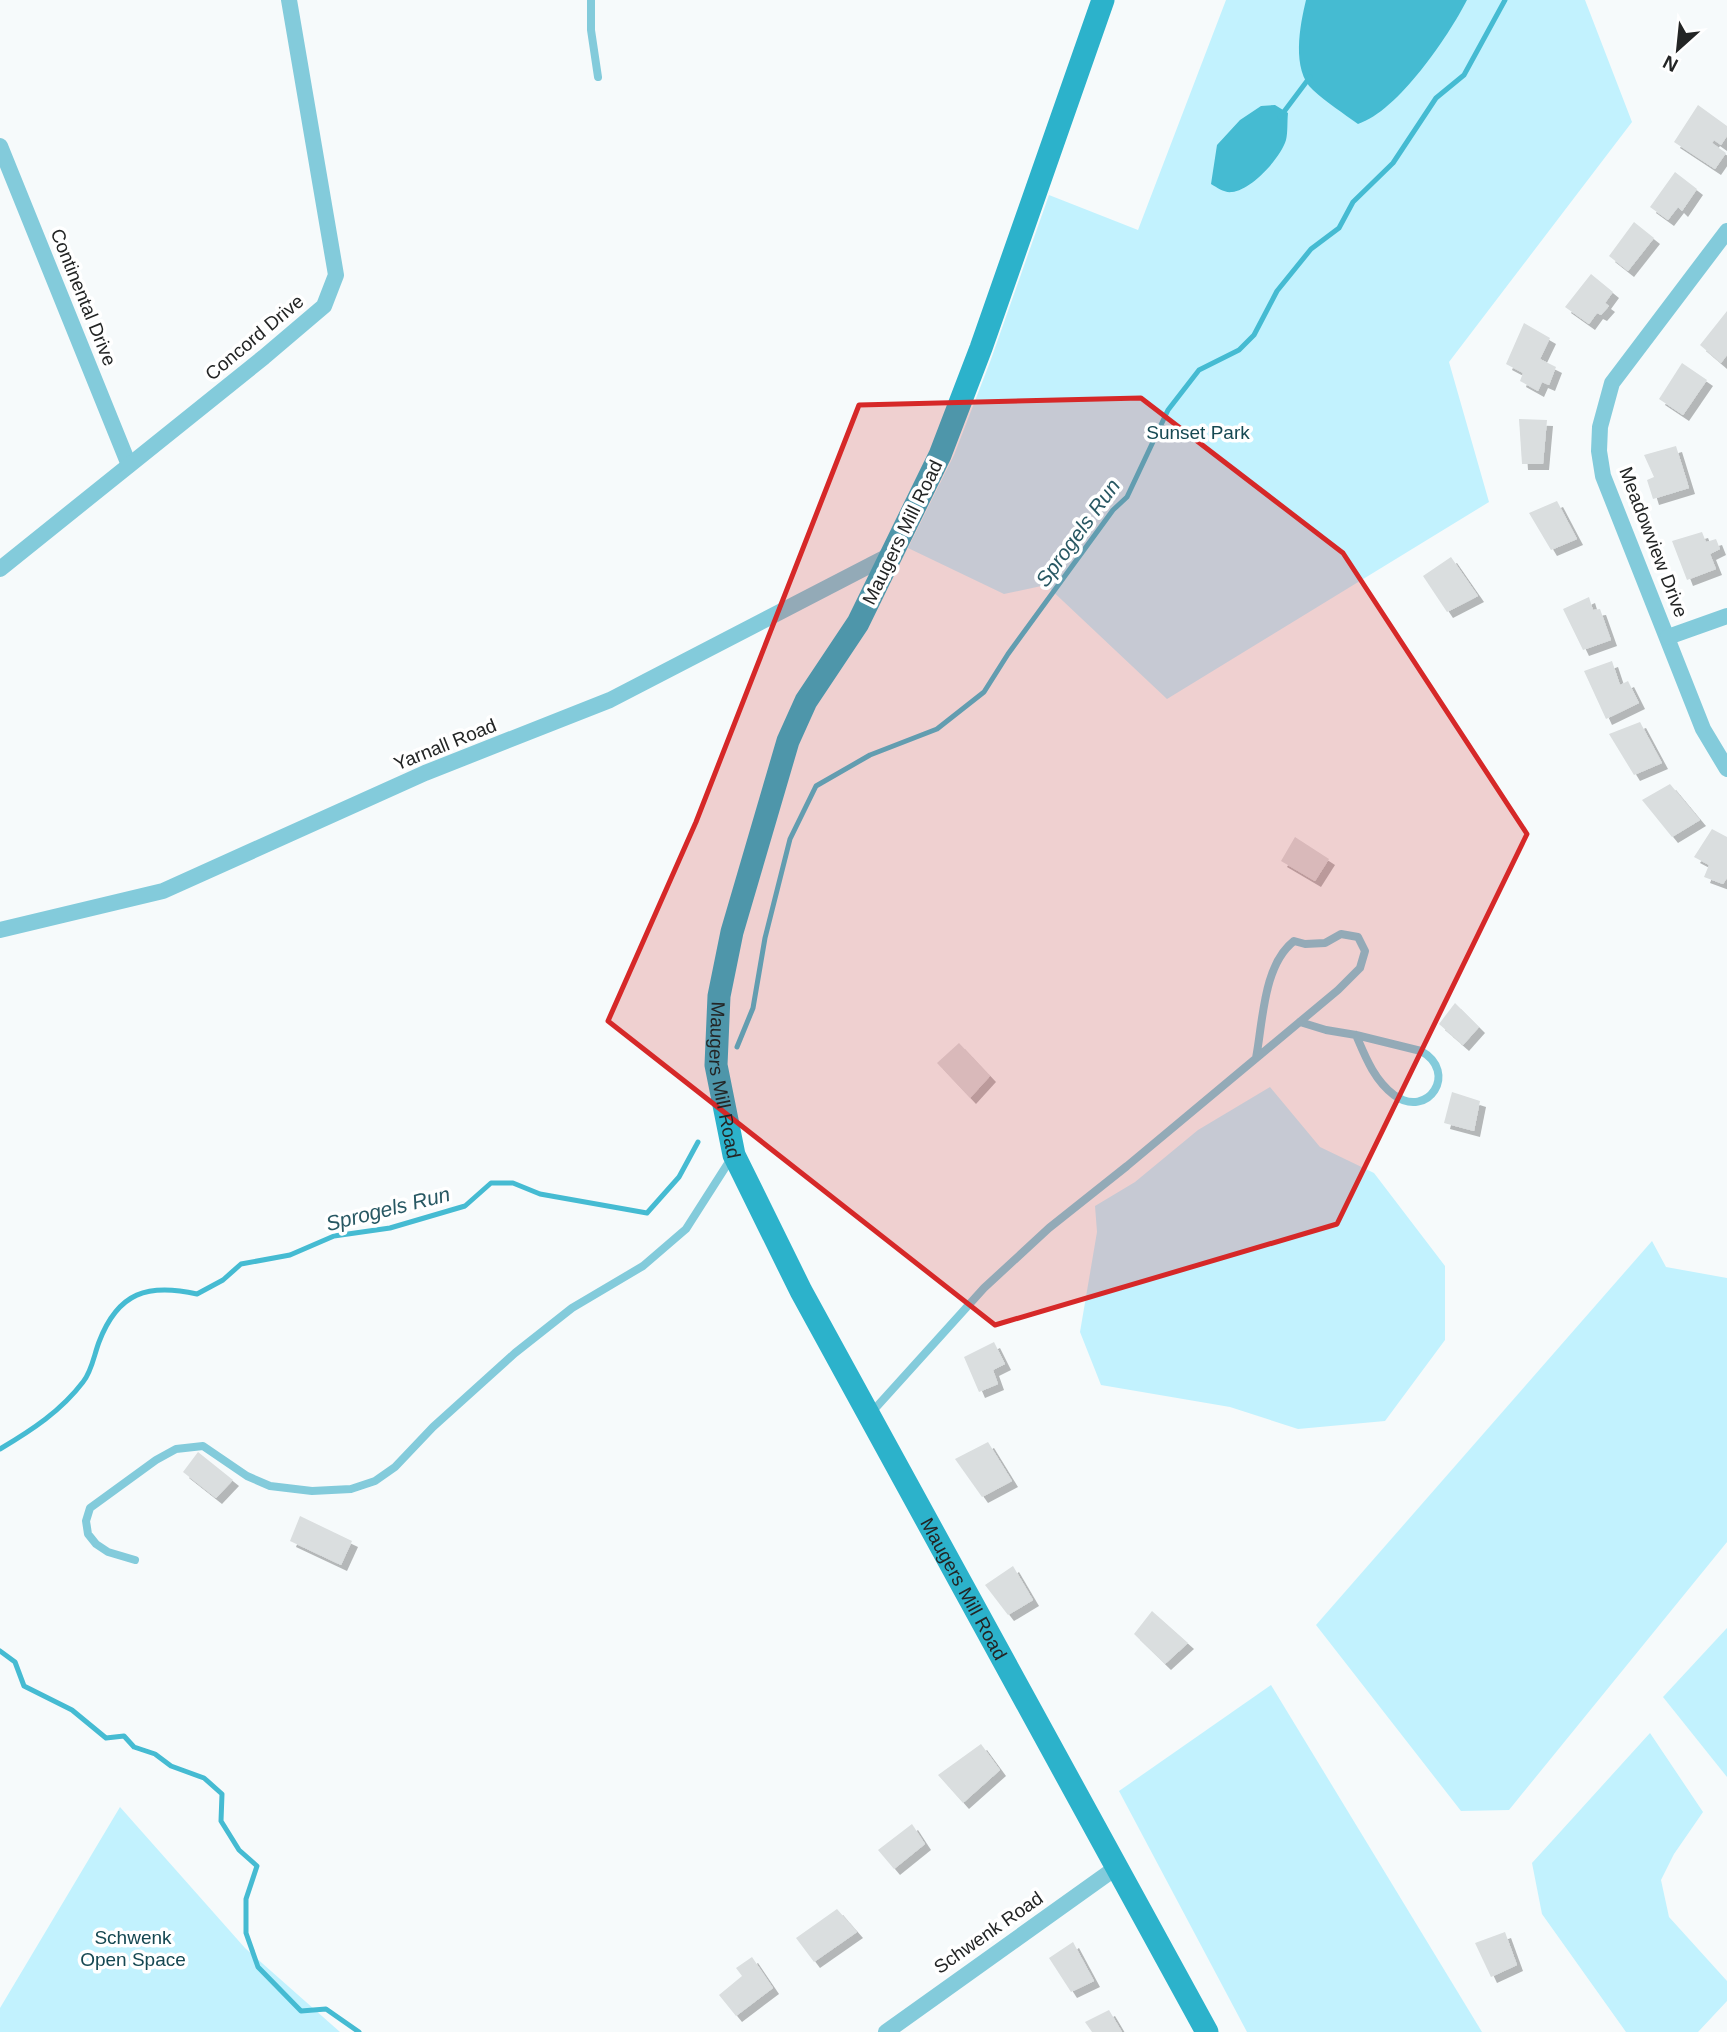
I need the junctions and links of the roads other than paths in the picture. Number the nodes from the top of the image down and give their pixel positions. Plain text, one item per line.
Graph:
1 (289, 0) edge
2 (591, 0) edge
3 (1102, 0) edge
4 (598, 78) dead end
5 (0, 146) edge
6 (1727, 231) edge
7 (129, 465) junction
8 (890, 555) junction
9 (0, 569) edge
10 (1727, 617) edge
11 (1668, 637) junction
12 (1727, 769) edge
13 (0, 930) edge
14 (1300, 1022) junction
15 (1356, 1035) junction
16 (1256, 1058) junction
17 (734, 1155) junction
18 (869, 1415) junction
19 (135, 1560) dead end
20 (1117, 1867) junction
21 (886, 2032) edge
22 (1207, 2032) edge

1 - 7 street, Concord Drive
2 - 4 lane
3 - 8 street, Maugers Mill Road
5 - 7 street, Continental Drive
6 - 11 street, Meadowview Drive
7 - 9 street, Concord Drive
8 - 13 street, Yarnall Road
8 - 17 street, Maugers Mill Road
10 - 11 street
11 - 12 street, Meadowview Drive
14 - 15 lane
14 - 16 lane
14 - 16 lane
15 - 15 lane
16 - 18 lane
17 - 18 street, Maugers Mill Road
17 - 19 lane
18 - 20 street, Maugers Mill Road
20 - 21 street, Schwenk Road
20 - 22 street, Maugers Mill Road

